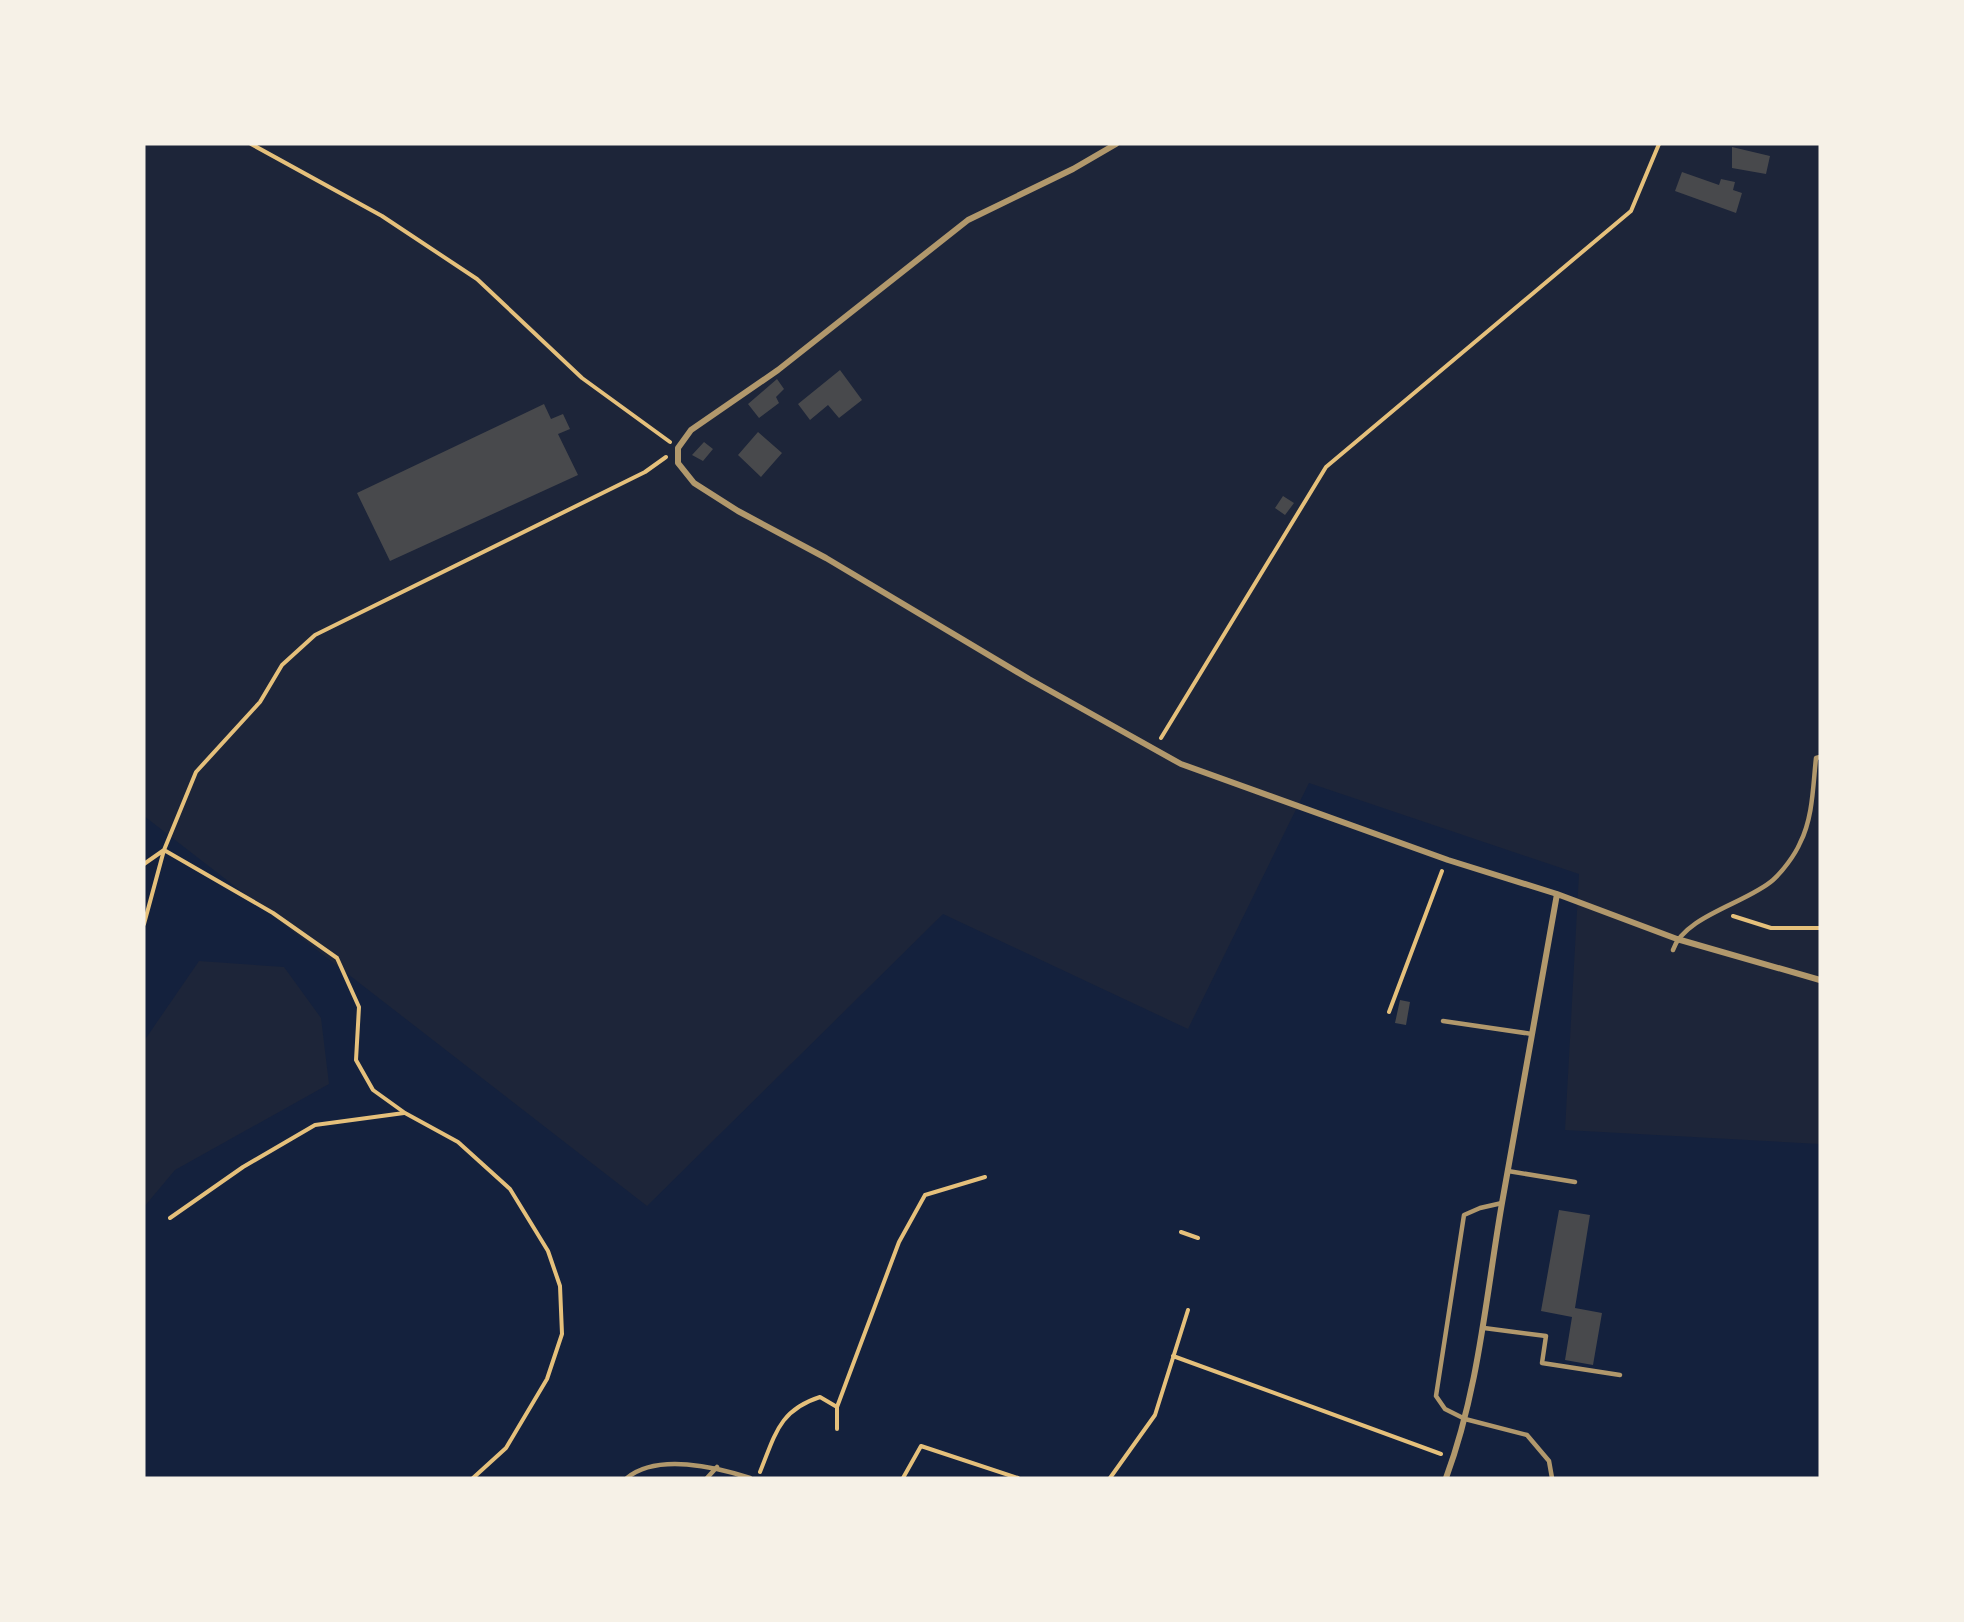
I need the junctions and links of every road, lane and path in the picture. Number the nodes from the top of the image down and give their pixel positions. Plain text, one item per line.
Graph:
1 (251, 144) edge
2 (1116, 144) edge
3 (1659, 144) edge
4 (678, 448) junction
5 (1154, 749) junction
6 (1820, 757) edge
7 (164, 850) junction
8 (1448, 860) junction
9 (144, 864) edge
10 (1557, 894) junction
11 (1718, 911) junction
12 (144, 924) edge
13 (1820, 928) edge
14 (1677, 939) junction
15 (1673, 950) dead end
16 (1820, 980) edge
17 (1389, 1012) dead end
18 (1443, 1021) dead end
19 (1532, 1034) junction
20 (405, 1113) junction
21 (1508, 1171) junction
22 (985, 1177) dead end
23 (1575, 1182) dead end
24 (1502, 1203) junction
25 (170, 1218) dead end
26 (1181, 1232) dead end
27 (1198, 1238) dead end
28 (1188, 1310) dead end
29 (1484, 1328) junction
30 (1173, 1356) junction
31 (1620, 1375) dead end
32 (837, 1407) junction
33 (1465, 1419) junction
34 (837, 1429) dead end
35 (1453, 1459) junction
36 (717, 1467) junction
37 (473, 1478) edge
38 (627, 1478) edge
39 (707, 1478) edge
40 (750, 1478) edge
41 (757, 1478) edge
42 (903, 1478) edge
43 (1018, 1478) edge
44 (1110, 1478) edge
45 (1446, 1478) edge
46 (1552, 1478) edge

1 - 4 path
2 - 4 street
3 - 5 path
4 - 5 street
4 - 7 path
5 - 8 street
6 - 11 lane
7 - 9 path
7 - 12 path
7 - 20 path
8 - 10 street
8 - 17 path
10 - 14 street
10 - 19 street
11 - 13 path
11 - 14 lane
14 - 15 lane
14 - 16 street
18 - 19 lane
19 - 21 street
20 - 25 path
20 - 37 path
21 - 23 lane
21 - 24 street
22 - 32 path
24 - 29 street
24 - 33 lane
26 - 27 path
28 - 30 path
29 - 31 lane
29 - 33 street
30 - 35 path
30 - 44 path
32 - 34 path
32 - 41 path
33 - 35 street
33 - 46 lane
35 - 45 street
36 - 38 lane
36 - 39 lane
36 - 40 lane
42 - 43 path

